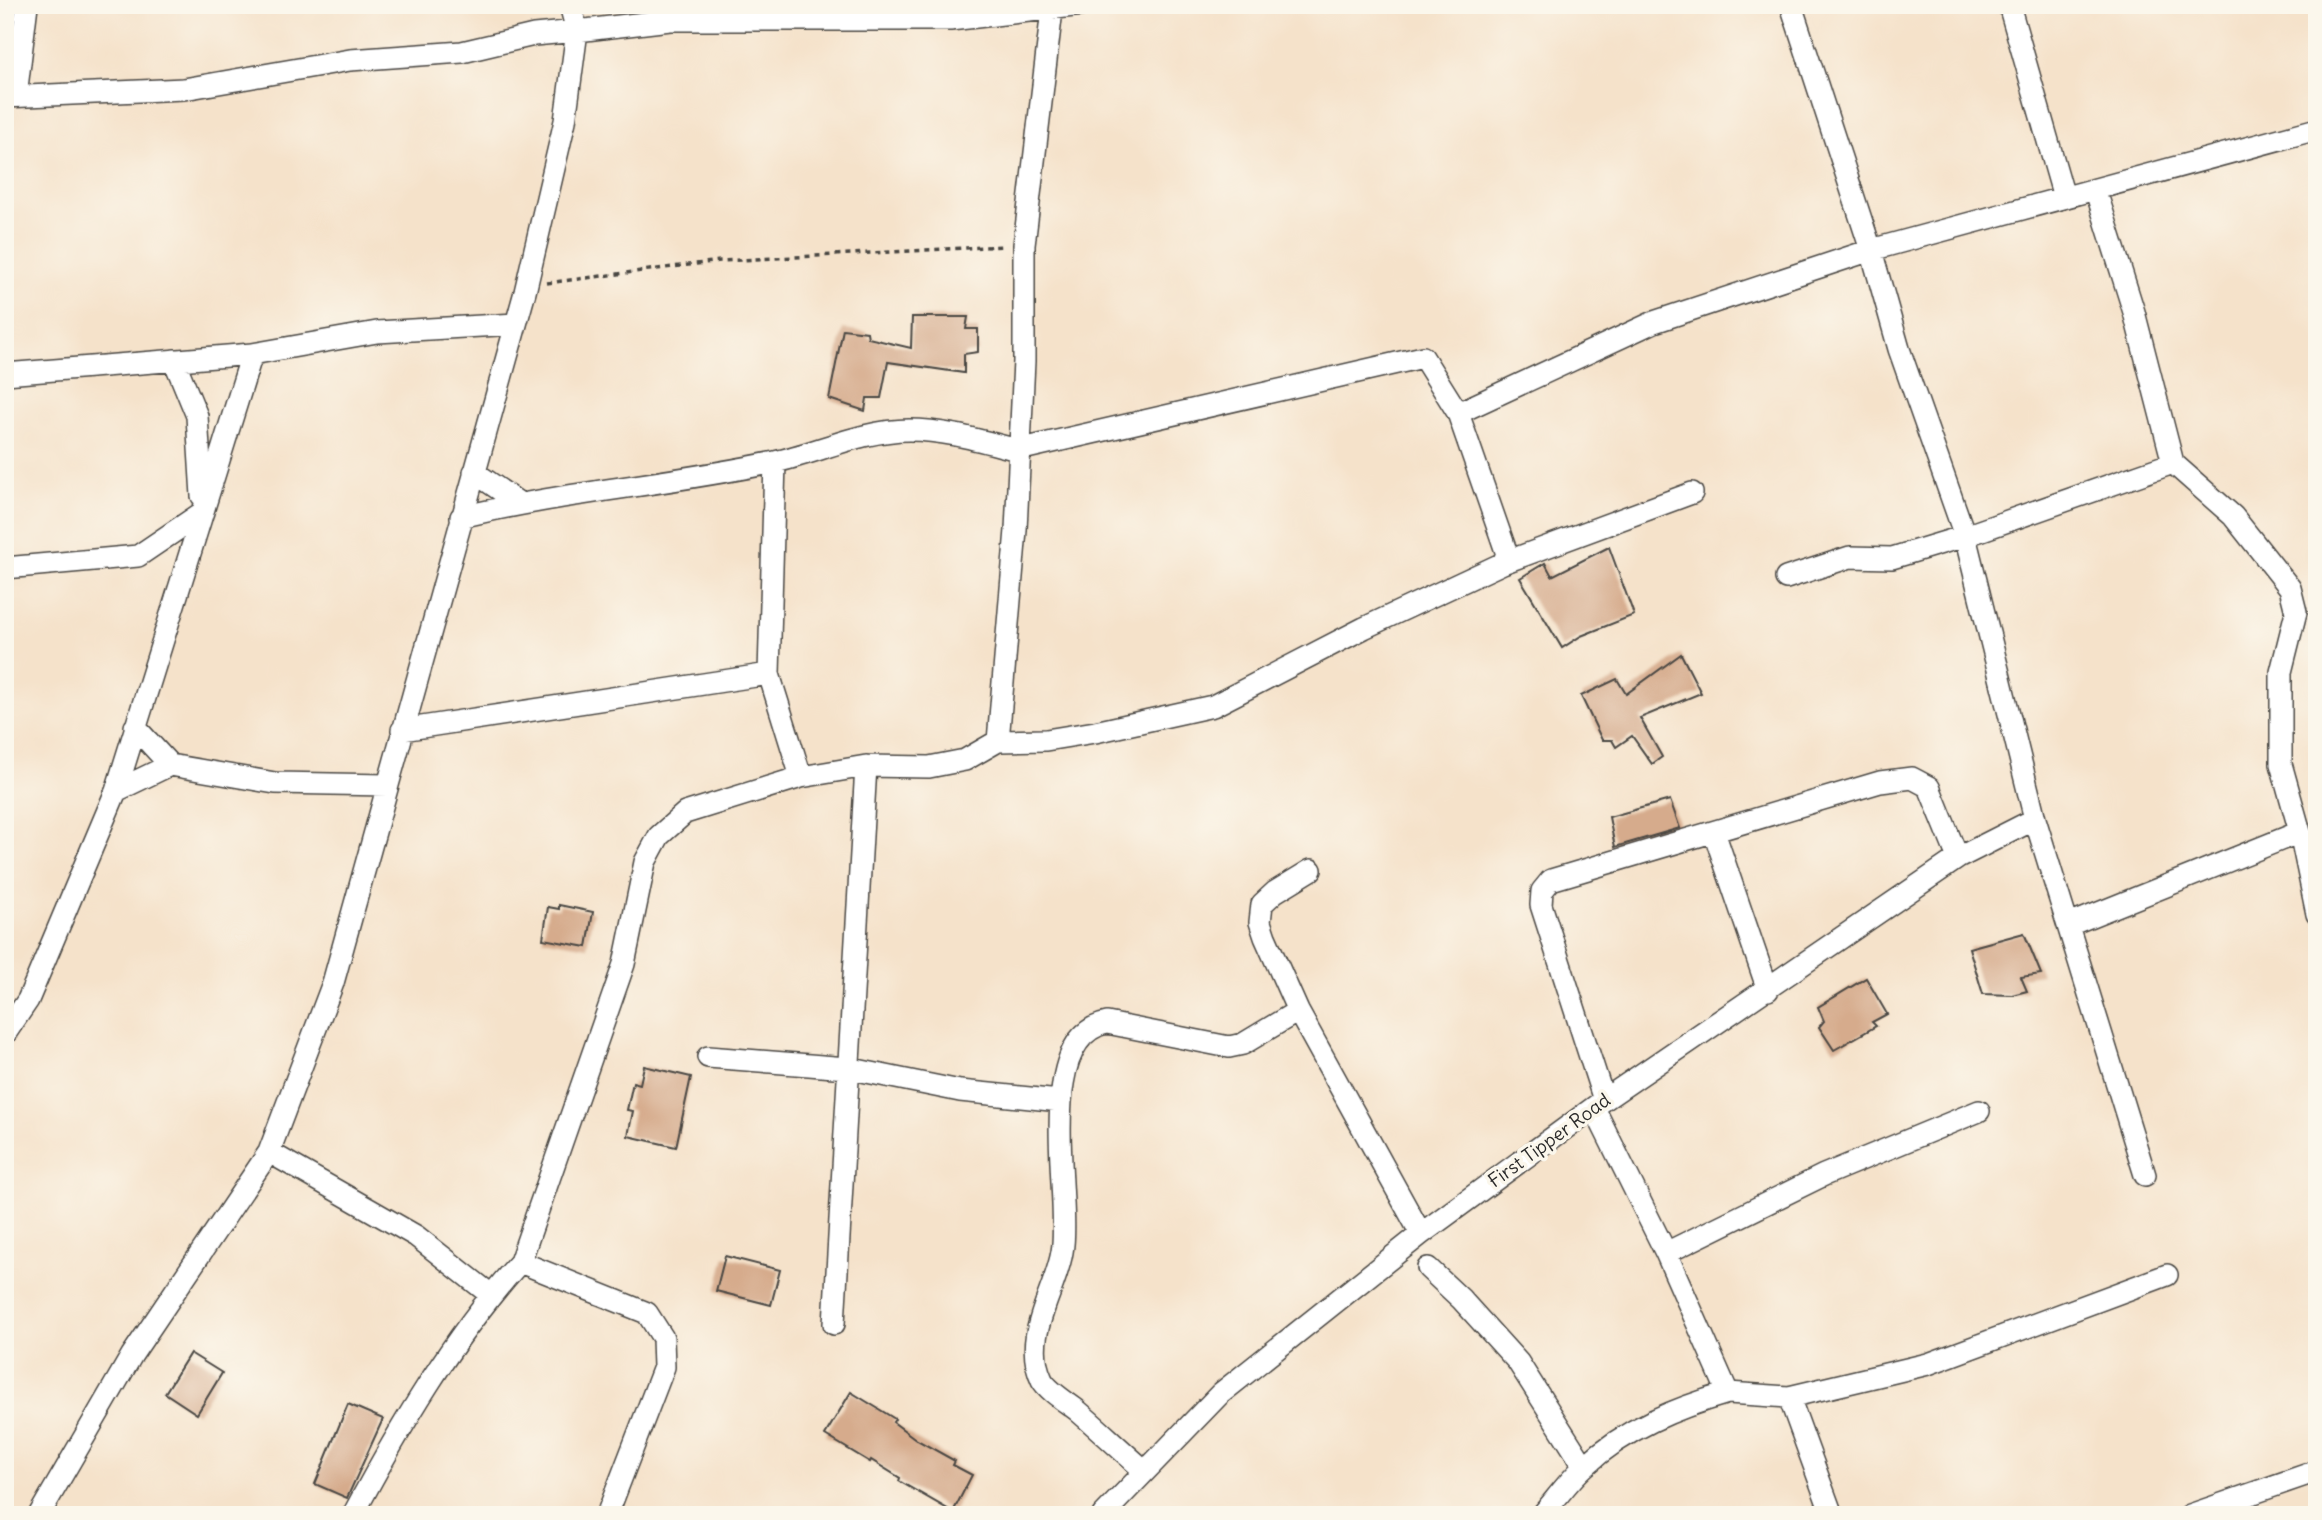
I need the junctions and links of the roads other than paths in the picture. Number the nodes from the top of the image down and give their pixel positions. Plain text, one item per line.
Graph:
1 (27, 5) edge
2 (569, 5) edge
3 (1083, 5) edge
4 (1791, 5) edge
5 (2008, 5) edge
6 (1052, 10) junction
7 (577, 31) junction
8 (11, 96) edge
9 (2317, 129) edge
10 (2096, 191) junction
11 (2064, 197) junction
12 (1871, 250) junction
13 (516, 324) junction
14 (251, 354) junction
15 (174, 360) junction
16 (5, 374) edge
17 (1458, 413) junction
18 (1018, 450) junction
19 (775, 462) junction
20 (2173, 463) junction
21 (474, 472) junction
22 (1692, 493) dead end
23 (520, 503) junction
24 (203, 512) junction
25 (461, 517) junction
26 (1965, 536) junction
27 (1503, 563) junction
28 (5, 568) edge
29 (1786, 578) dead end
30 (769, 674) junction
31 (135, 727) junction
32 (402, 730) junction
33 (998, 741) junction
34 (170, 765) junction
35 (866, 766) junction
36 (801, 777) junction
37 (387, 785) junction
38 (116, 791) junction
39 (2035, 819) junction
40 (1714, 832) junction
41 (2300, 832) junction
42 (1958, 858) junction
43 (1311, 870) dead end
44 (2313, 882) edge
45 (2317, 914) edge
46 (2069, 925) junction
47 (1768, 990) junction
48 (1298, 1012) junction
49 (5, 1034) edge
50 (708, 1057) dead end
51 (847, 1068) junction
52 (1060, 1101) junction
53 (1599, 1104) junction
54 (1979, 1111) dead end
55 (269, 1152) junction
56 (2145, 1175) dead end
57 (1421, 1234) junction
58 (1666, 1253) junction
59 (520, 1262) junction
60 (1428, 1268) dead end
61 (2167, 1275) dead end
62 (491, 1295) junction
63 (834, 1324) dead end
64 (1728, 1393) junction
65 (1789, 1397) junction
66 (1584, 1466) junction
67 (1145, 1471) junction
68 (2317, 1471) edge
69 (2196, 1513) edge
70 (39, 1515) edge
71 (352, 1515) edge
72 (607, 1515) edge
73 (1103, 1515) edge
74 (1542, 1515) edge
75 (1832, 1515) edge

1 - 8 street
2 - 7 street
3 - 6 street
4 - 12 street
5 - 11 street
6 - 7 street
6 - 18 street
7 - 8 street
7 - 13 street
9 - 10 street
10 - 11 street
10 - 20 street
11 - 12 street
12 - 17 street
12 - 26 street
13 - 14 street
13 - 21 street
14 - 15 street
14 - 24 street
15 - 16 street
15 - 24 street
17 - 18 street
17 - 27 street
18 - 19 street
18 - 33 street
19 - 23 street
19 - 30 street
20 - 26 street
20 - 41 street
21 - 23 street
21 - 25 street
22 - 27 street
23 - 25 street
24 - 28 street
24 - 31 street
25 - 32 street
26 - 29 street
26 - 39 street
27 - 33 street
30 - 32 street
30 - 36 street
31 - 34 street
31 - 38 street
32 - 37 street
33 - 35 street
34 - 37 street
34 - 38 street
35 - 36 street
35 - 51 street
36 - 59 street
37 - 55 street
38 - 49 street
39 - 42 street, First Tipper Road
39 - 46 street
40 - 42 street
40 - 47 street
40 - 53 street
41 - 44 street
41 - 46 street
42 - 47 street, First Tipper Road
43 - 48 street
44 - 45 street
46 - 56 street
47 - 53 street, First Tipper Road
48 - 52 street
48 - 57 street
50 - 51 street
51 - 52 street
51 - 63 street
52 - 67 street
53 - 57 street, First Tipper Road
53 - 58 street
54 - 58 street
55 - 62 street
55 - 70 street
57 - 67 street, First Tipper Road
58 - 64 street
59 - 62 street
59 - 72 street
60 - 66 street
61 - 65 street
62 - 71 street
64 - 65 street
64 - 66 street
65 - 75 street
66 - 74 street
67 - 73 street, First Tipper Road
68 - 69 street

